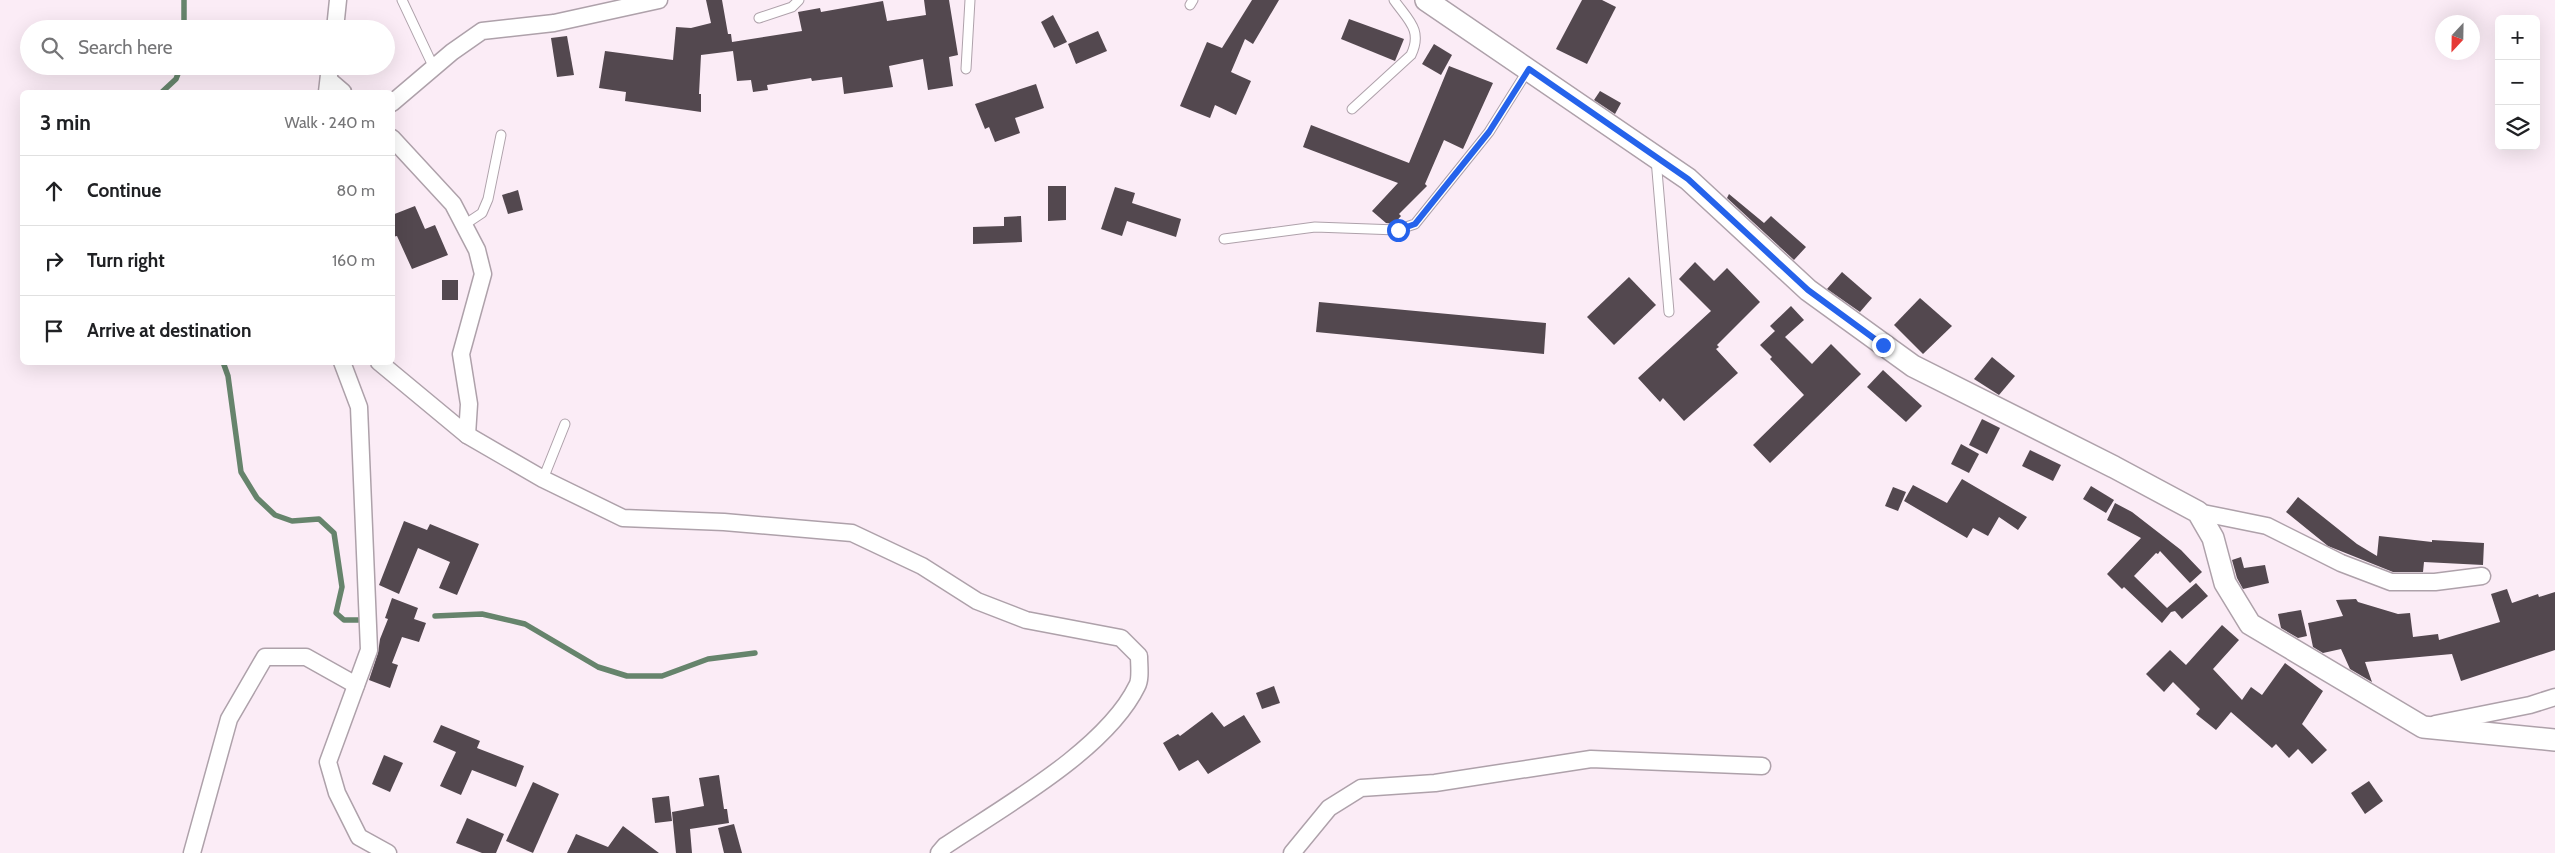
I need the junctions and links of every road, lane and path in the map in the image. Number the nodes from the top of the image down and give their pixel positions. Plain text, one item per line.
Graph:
1 (338, 0) edge
2 (402, 0) edge
3 (659, 0) edge
4 (799, 0) edge
5 (970, 0) edge
6 (1394, 0) edge
7 (1426, 0) edge
8 (758, 18) dead end
9 (336, 20) edge
10 (434, 68) junction
11 (966, 69) dead end
12 (1529, 69) junction
13 (329, 80) edge
14 (342, 90) edge
15 (395, 100) edge
16 (1352, 109) dead end
17 (500, 135) dead end
18 (395, 141) edge
19 (1656, 156) junction
20 (464, 225) junction
21 (1224, 239) dead end
22 (1669, 312) dead end
23 (343, 365) edge
24 (383, 365) edge
25 (565, 424) dead end
26 (467, 435) junction
27 (544, 478) junction
28 (2198, 512) junction
29 (2482, 576) dead end
30 (356, 684) junction
31 (2555, 698) edge
32 (2423, 727) junction
33 (2555, 740) edge
34 (1762, 766) dead end
35 (192, 853) edge
36 (388, 853) edge
37 (939, 853) edge
38 (1292, 853) edge

1 - 9 street
2 - 10 lane
3 - 10 street
4 - 8 lane
5 - 11 lane
6 - 16 lane
7 - 12 street
10 - 15 street
12 - 19 street
12 - 21 lane
13 - 14 street
17 - 20 lane
18 - 20 street
19 - 22 lane
19 - 28 street
20 - 26 street
23 - 30 street
24 - 26 street
25 - 27 lane
26 - 27 street
27 - 37 street
28 - 29 street
28 - 32 street
30 - 35 street
30 - 36 street
31 - 32 street
32 - 33 street
34 - 38 street

